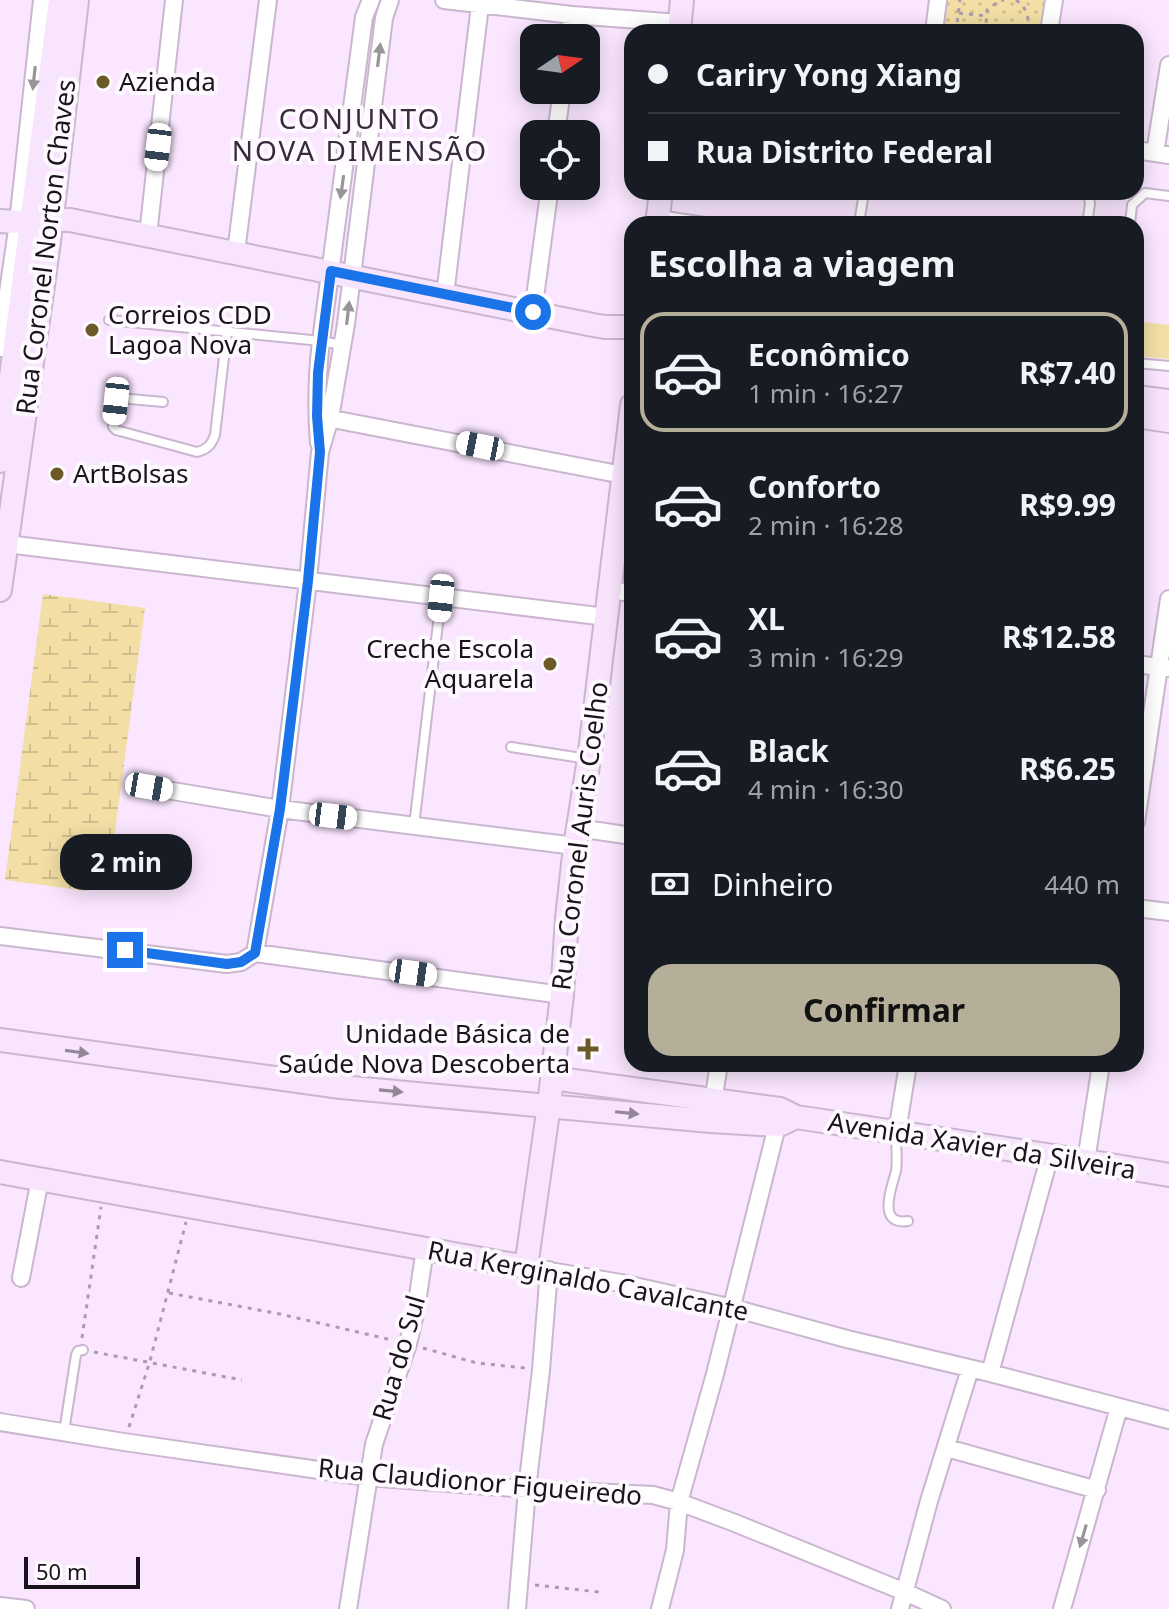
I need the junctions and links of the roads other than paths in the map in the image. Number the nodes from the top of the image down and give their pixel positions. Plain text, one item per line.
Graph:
1 (42, 0) edge
2 (60, 0) edge
3 (77, 0) edge
4 (174, 0) edge
5 (268, 0) edge
6 (371, 0) edge
7 (390, 0) edge
8 (444, 0) edge
9 (938, 0) edge
10 (1054, 0) edge
11 (480, 5) junction
12 (572, 15) junction
13 (680, 18) edge
14 (571, 24) edge
15 (935, 24) edge
16 (1050, 24) edge
17 (1169, 65) edge
18 (1162, 154) edge
19 (1144, 194) edge
20 (1169, 196) edge
21 (548, 200) edge
22 (659, 210) edge
23 (684, 216) edge
24 (25, 221) edge
25 (148, 235) junction
26 (236, 252) junction
27 (342, 274) junction
28 (445, 295) junction
29 (533, 312) junction
30 (109, 320) dead end
31 (605, 327) junction
32 (624, 327) edge
33 (227, 331) junction
34 (624, 337) edge
35 (321, 341) junction
36 (343, 345) junction
37 (0, 348) edge
38 (1144, 364) edge
39 (1169, 366) edge
40 (5, 386) edge
41 (1144, 398) edge
42 (1169, 401) edge
43 (163, 402) dead end
44 (324, 417) junction
45 (1144, 417) edge
46 (1169, 421) edge
47 (0, 461) edge
48 (624, 467) edge
49 (623, 475) junction
50 (7, 544) junction
51 (308, 581) junction
52 (0, 590) edge
53 (621, 592) edge
54 (441, 598) junction
55 (1169, 599) edge
56 (606, 617) junction
57 (1163, 667) edge
58 (511, 747) dead end
59 (589, 759) junction
60 (1144, 776) edge
61 (149, 787) dead end
62 (280, 809) junction
63 (414, 826) junction
64 (624, 836) edge
65 (576, 837) junction
66 (1144, 909) edge
67 (1169, 912) edge
68 (0, 936) edge
69 (255, 953) junction
70 (562, 995) junction
71 (0, 1040) edge
72 (718, 1072) edge
73 (907, 1072) edge
74 (1100, 1072) edge
75 (552, 1078) junction
76 (549, 1105) junction
77 (712, 1110) junction
78 (785, 1117) junction
79 (897, 1135) junction
80 (1050, 1155) junction
81 (1086, 1161) junction
82 (0, 1172) edge
83 (1169, 1175) edge
84 (40, 1179) junction
85 (908, 1221) dead end
86 (425, 1249) junction
87 (526, 1267) junction
88 (549, 1270) junction
89 (21, 1278) dead end
90 (733, 1308) junction
91 (81, 1350) road end
92 (970, 1369) junction
93 (990, 1373) junction
94 (1119, 1407) junction
95 (1169, 1420) edge
96 (0, 1422) edge
97 (63, 1433) junction
98 (947, 1448) junction
99 (367, 1477) junction
100 (527, 1489) junction
101 (1097, 1490) junction
102 (679, 1502) junction
103 (905, 1592) junction
104 (0, 1606) edge
105 (26, 1609) edge
106 (348, 1609) edge
107 (517, 1609) edge
108 (660, 1609) edge
109 (900, 1609) edge
110 (942, 1609) edge
111 (1062, 1609) edge

1 -> 24 street, Rua Coronel Norton Chaves
2 - 24 street, Rua Coronel Norton Chaves
3 - 24 street, Rua Coronel Norton Chaves
4 - 25 street
5 - 26 street
6 -> 27 street
27 -> 7 street
8 - 11 street
9 - 15 street
10 - 16 street
11 - 12 street
11 - 28 street
12 - 13 street
12 - 14 street
17 - 18 street
19 - 20 lane
21 - 29 street
22 - 23 lane
24 - 25 street
24 - 37 street, Rua Coronel Norton Chaves
24 - 40 street, Rua Coronel Norton Chaves
24 - 50 street, Rua Coronel Norton Chaves
25 - 26 street
26 - 27 street
27 - 28 street
27 - 35 street
36 -> 27 street
28 - 29 street
29 - 31 street
30 - 33 lane
31 - 32 street
31 - 34 street
33 - 35 lane
33 - 43 lane
35 - 36 lane
35 - 44 street
36 - 44 street
38 - 39 lane
40 - 47 street, Rua Coronel Norton Chaves
41 - 42 street
44 - 49 street
44 - 51 street
45 - 46 street
48 - 49 street, Rua Coronel Auris Coelho
49 - 53 street, Rua Coronel Auris Coelho
50 - 51 street
50 - 52 street, Rua Coronel Norton Chaves
51 - 54 street
51 - 62 street
53 - 56 street, Rua Coronel Auris Coelho
54 - 56 street
54 - 63 lane
55 - 57 street
56 - 59 street, Rua Coronel Auris Coelho
57 - 60 street
58 - 59 lane
59 - 65 street, Rua Coronel Auris Coelho
61 - 62 street
62 - 63 street
62 - 69 street
63 - 65 street
64 - 65 street
65 - 70 street, Rua Coronel Auris Coelho
66 - 67 street
68 - 69 street
69 - 70 street
70 - 75 street, Rua Coronel Auris Coelho
71 -> 76 street, Avenida Xavier da Silveira
72 - 77 street
73 - 79 street
74 - 81 street
75 - 76 street, Rua Coronel Auris Coelho
75 - 77 street, Avenida Xavier da Silveira
76 -> 77 street, Avenida Xavier da Silveira
76 - 87 street, Rua Coronel Auris Coelho
77 - 78 street, Avenida Xavier da Silveira
78 - 79 street, Avenida Xavier da Silveira
78 - 90 street
79 - 80 street, Avenida Xavier da Silveira
79 - 85 lane
80 - 81 street, Avenida Xavier da Silveira
80 - 93 street
81 - 83 street, Avenida Xavier da Silveira
82 - 84 street, Rua Kerginaldo Cavalcante
84 - 86 street, Rua Kerginaldo Cavalcante
84 - 89 street
86 - 87 street, Rua Kerginaldo Cavalcante
86 - 99 street, Rua do Sul
87 - 88 street, Rua Kerginaldo Cavalcante
88 - 90 street, Rua Kerginaldo Cavalcante
88 - 100 street
90 - 92 street, Rua Kerginaldo Cavalcante
90 - 102 street
91 - 97 lane
92 - 93 street, Rua Kerginaldo Cavalcante
92 - 98 street
93 - 94 street, Rua Kerginaldo Cavalcante
94 - 95 street, Rua Kerginaldo Cavalcante
94 - 101 street
96 - 97 street, Rua Claudionor Figueiredo
97 - 99 street, Rua Claudionor Figueiredo
98 - 101 street
98 - 103 street
99 - 100 street, Rua Claudionor Figueiredo
99 - 106 street, Rua do Sul
100 - 102 street, Rua Claudionor Figueiredo
100 - 107 street
101 -> 111 street
102 - 103 street, Rua Claudionor Figueiredo
102 - 108 street
103 - 109 street
103 - 110 street, Rua Claudionor Figueiredo
104 - 105 street

